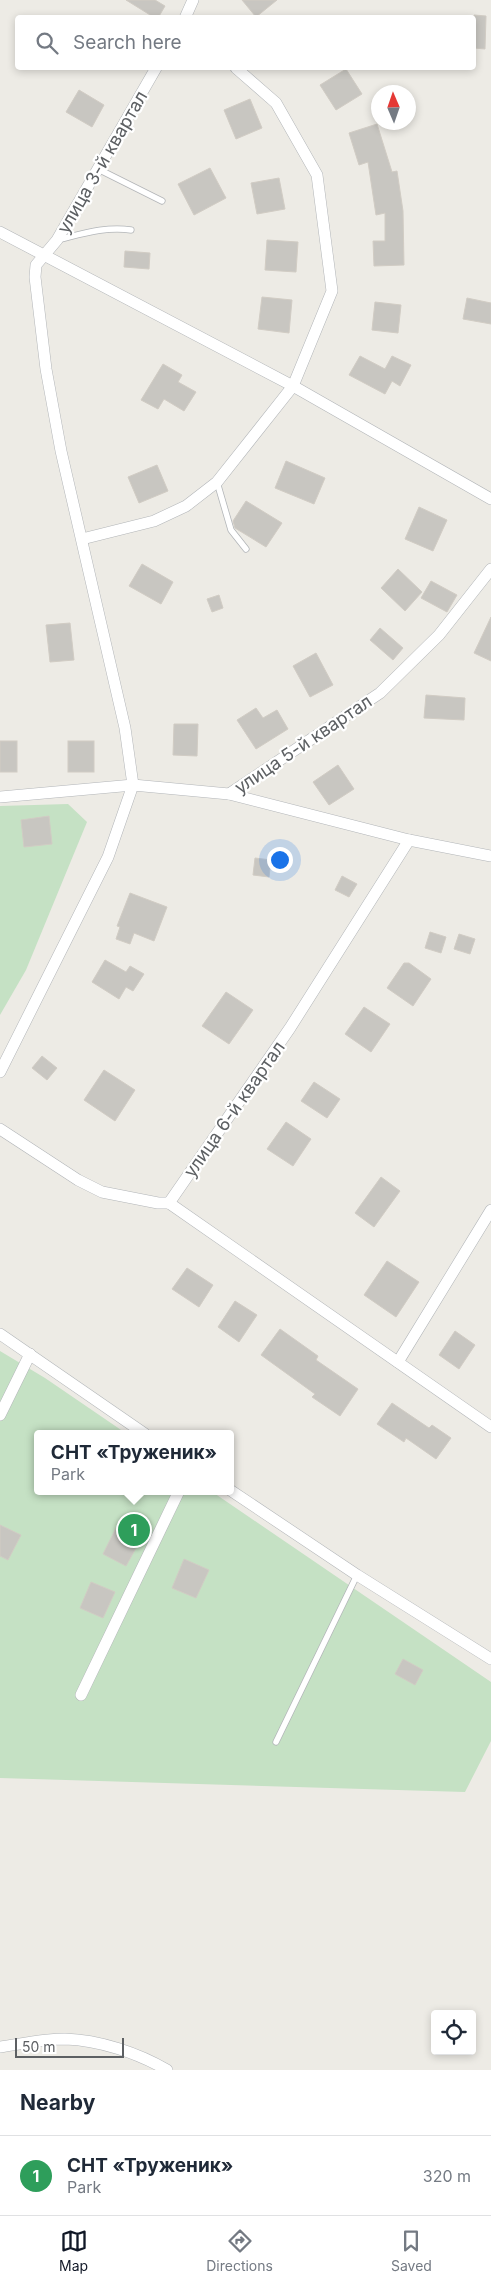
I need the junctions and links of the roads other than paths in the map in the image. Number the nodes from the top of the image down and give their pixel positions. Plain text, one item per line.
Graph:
1 (193, 0) edge
2 (186, 15) edge
3 (155, 70) edge
4 (238, 70) edge
5 (98, 169) junction
6 (162, 201) dead end
7 (131, 230) dead end
8 (0, 232) edge
9 (57, 240) junction
10 (45, 256) junction
11 (293, 386) junction
12 (217, 482) junction
13 (491, 499) edge
14 (82, 539) junction
15 (246, 549) dead end
16 (491, 569) edge
17 (133, 785) junction
18 (229, 794) junction
19 (0, 797) edge
20 (409, 840) junction
21 (491, 856) edge
22 (0, 1072) edge
23 (0, 1129) edge
24 (169, 1203) junction
25 (491, 1210) edge
26 (0, 1334) edge
27 (30, 1354) junction
28 (398, 1362) junction
29 (0, 1415) edge
30 (491, 1427) edge
31 (139, 1430) edge
32 (234, 1493) edge
33 (177, 1495) edge
34 (357, 1575) junction
35 (491, 1659) edge
36 (80, 1695) dead end
37 (276, 1742) dead end
38 (0, 2047) edge
39 (167, 2070) edge

1 - 2 street
3 - 5 street, улица 3-й квартал
4 - 11 street
5 - 6 lane
5 - 9 street, улица 3-й квартал
7 - 9 lane
8 - 10 street
9 - 10 street, улица 3-й квартал
10 - 11 street
10 - 14 street, улица 3-й квартал
11 - 12 street
11 - 13 street
12 - 14 street
12 - 15 lane
14 - 17 street, улица 3-й квартал
16 - 18 street, улица 5-й квартал
17 - 18 street, улица 5-й квартал
17 - 19 street, улица 5-й квартал
17 - 22 street
18 - 20 street
20 - 21 street
20 - 24 street, улица 6-й квартал
23 - 24 street
24 - 28 street
25 - 28 street
26 - 27 street
27 - 29 street
27 - 31 street
28 - 30 street
32 - 34 street
33 - 36 street
34 - 35 street
34 - 37 lane
38 - 39 street

